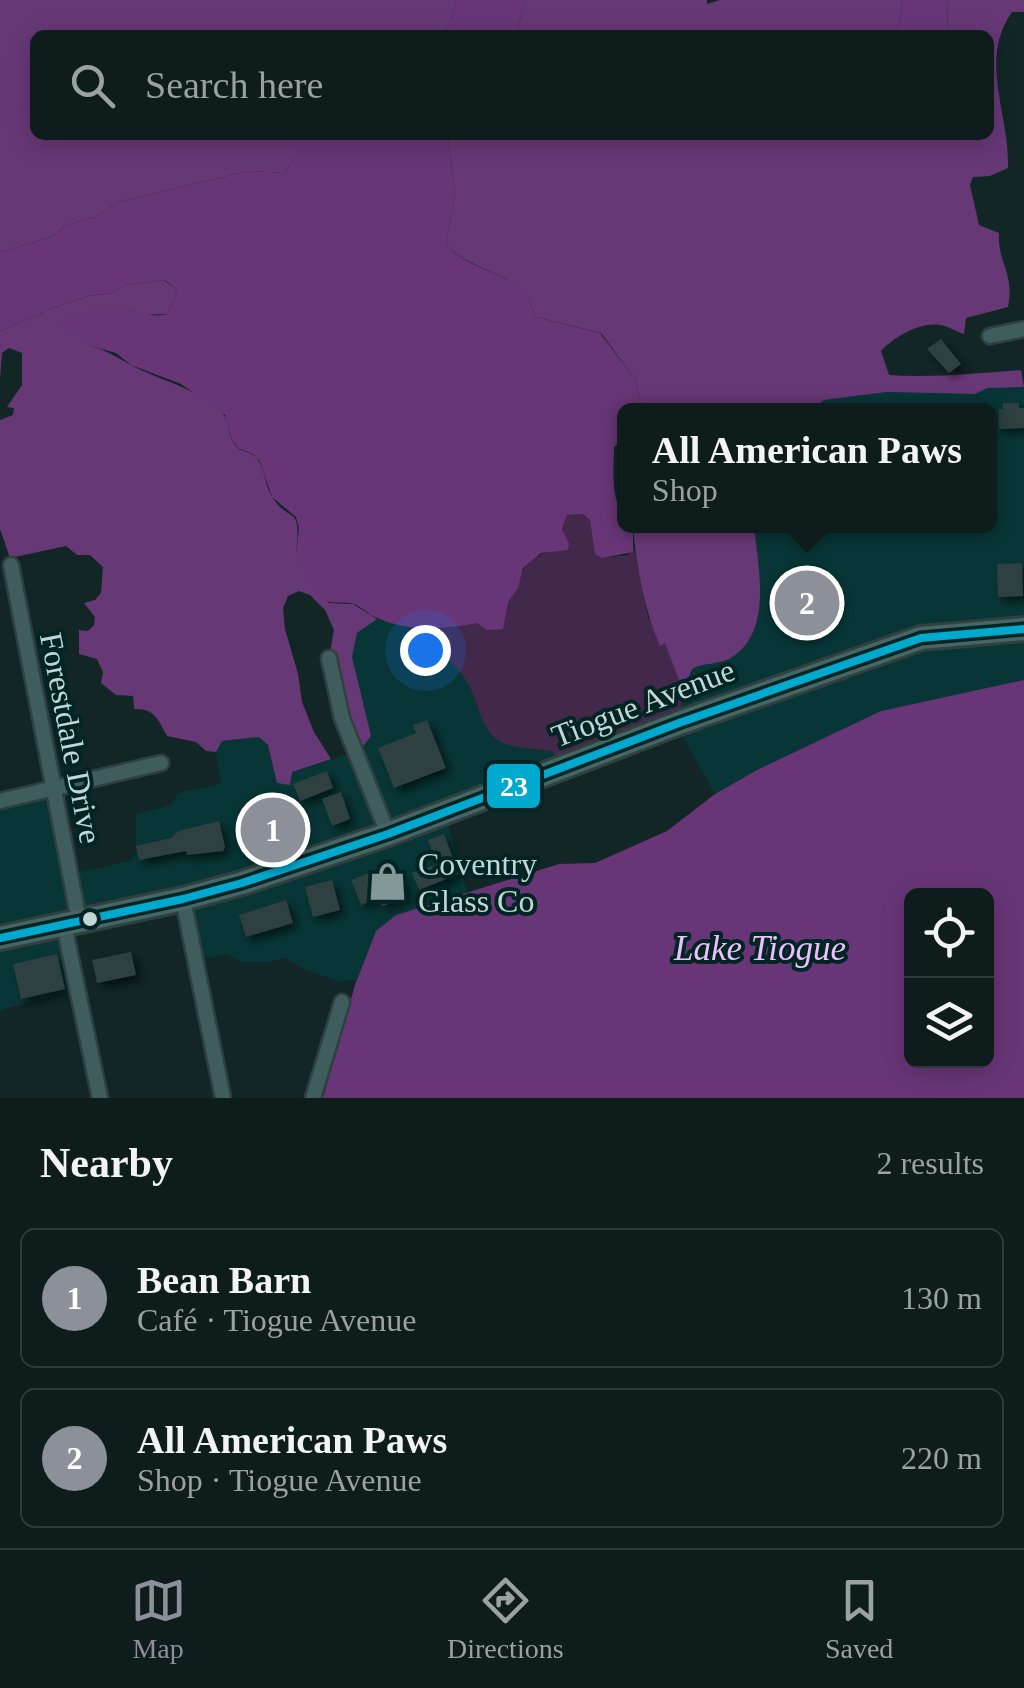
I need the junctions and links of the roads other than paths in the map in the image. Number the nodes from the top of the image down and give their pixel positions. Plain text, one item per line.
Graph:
1 (1024, 329) edge
2 (990, 336) dead end
3 (11, 565) dead end
4 (1024, 629) edge
5 (329, 658) dead end
6 (161, 763) dead end
7 (52, 790) junction
8 (0, 801) edge
9 (388, 834) junction
10 (182, 899) junction
11 (72, 923) junction
12 (0, 938) edge
13 (342, 1002) dead end
14 (100, 1098) edge
15 (223, 1098) edge
16 (313, 1098) edge

1 - 2 street
3 - 7 street, Forestdale Drive
4 - 9 main road, Tiogue Avenue
5 - 9 street
6 - 7 street
7 - 8 street
7 - 11 street, Forestdale Drive
9 - 10 main road, Tiogue Avenue
10 - 11 main road, Tiogue Avenue
10 - 15 street
11 - 12 main road, Tiogue Avenue
11 - 14 street, Forestdale Drive
13 - 16 street

